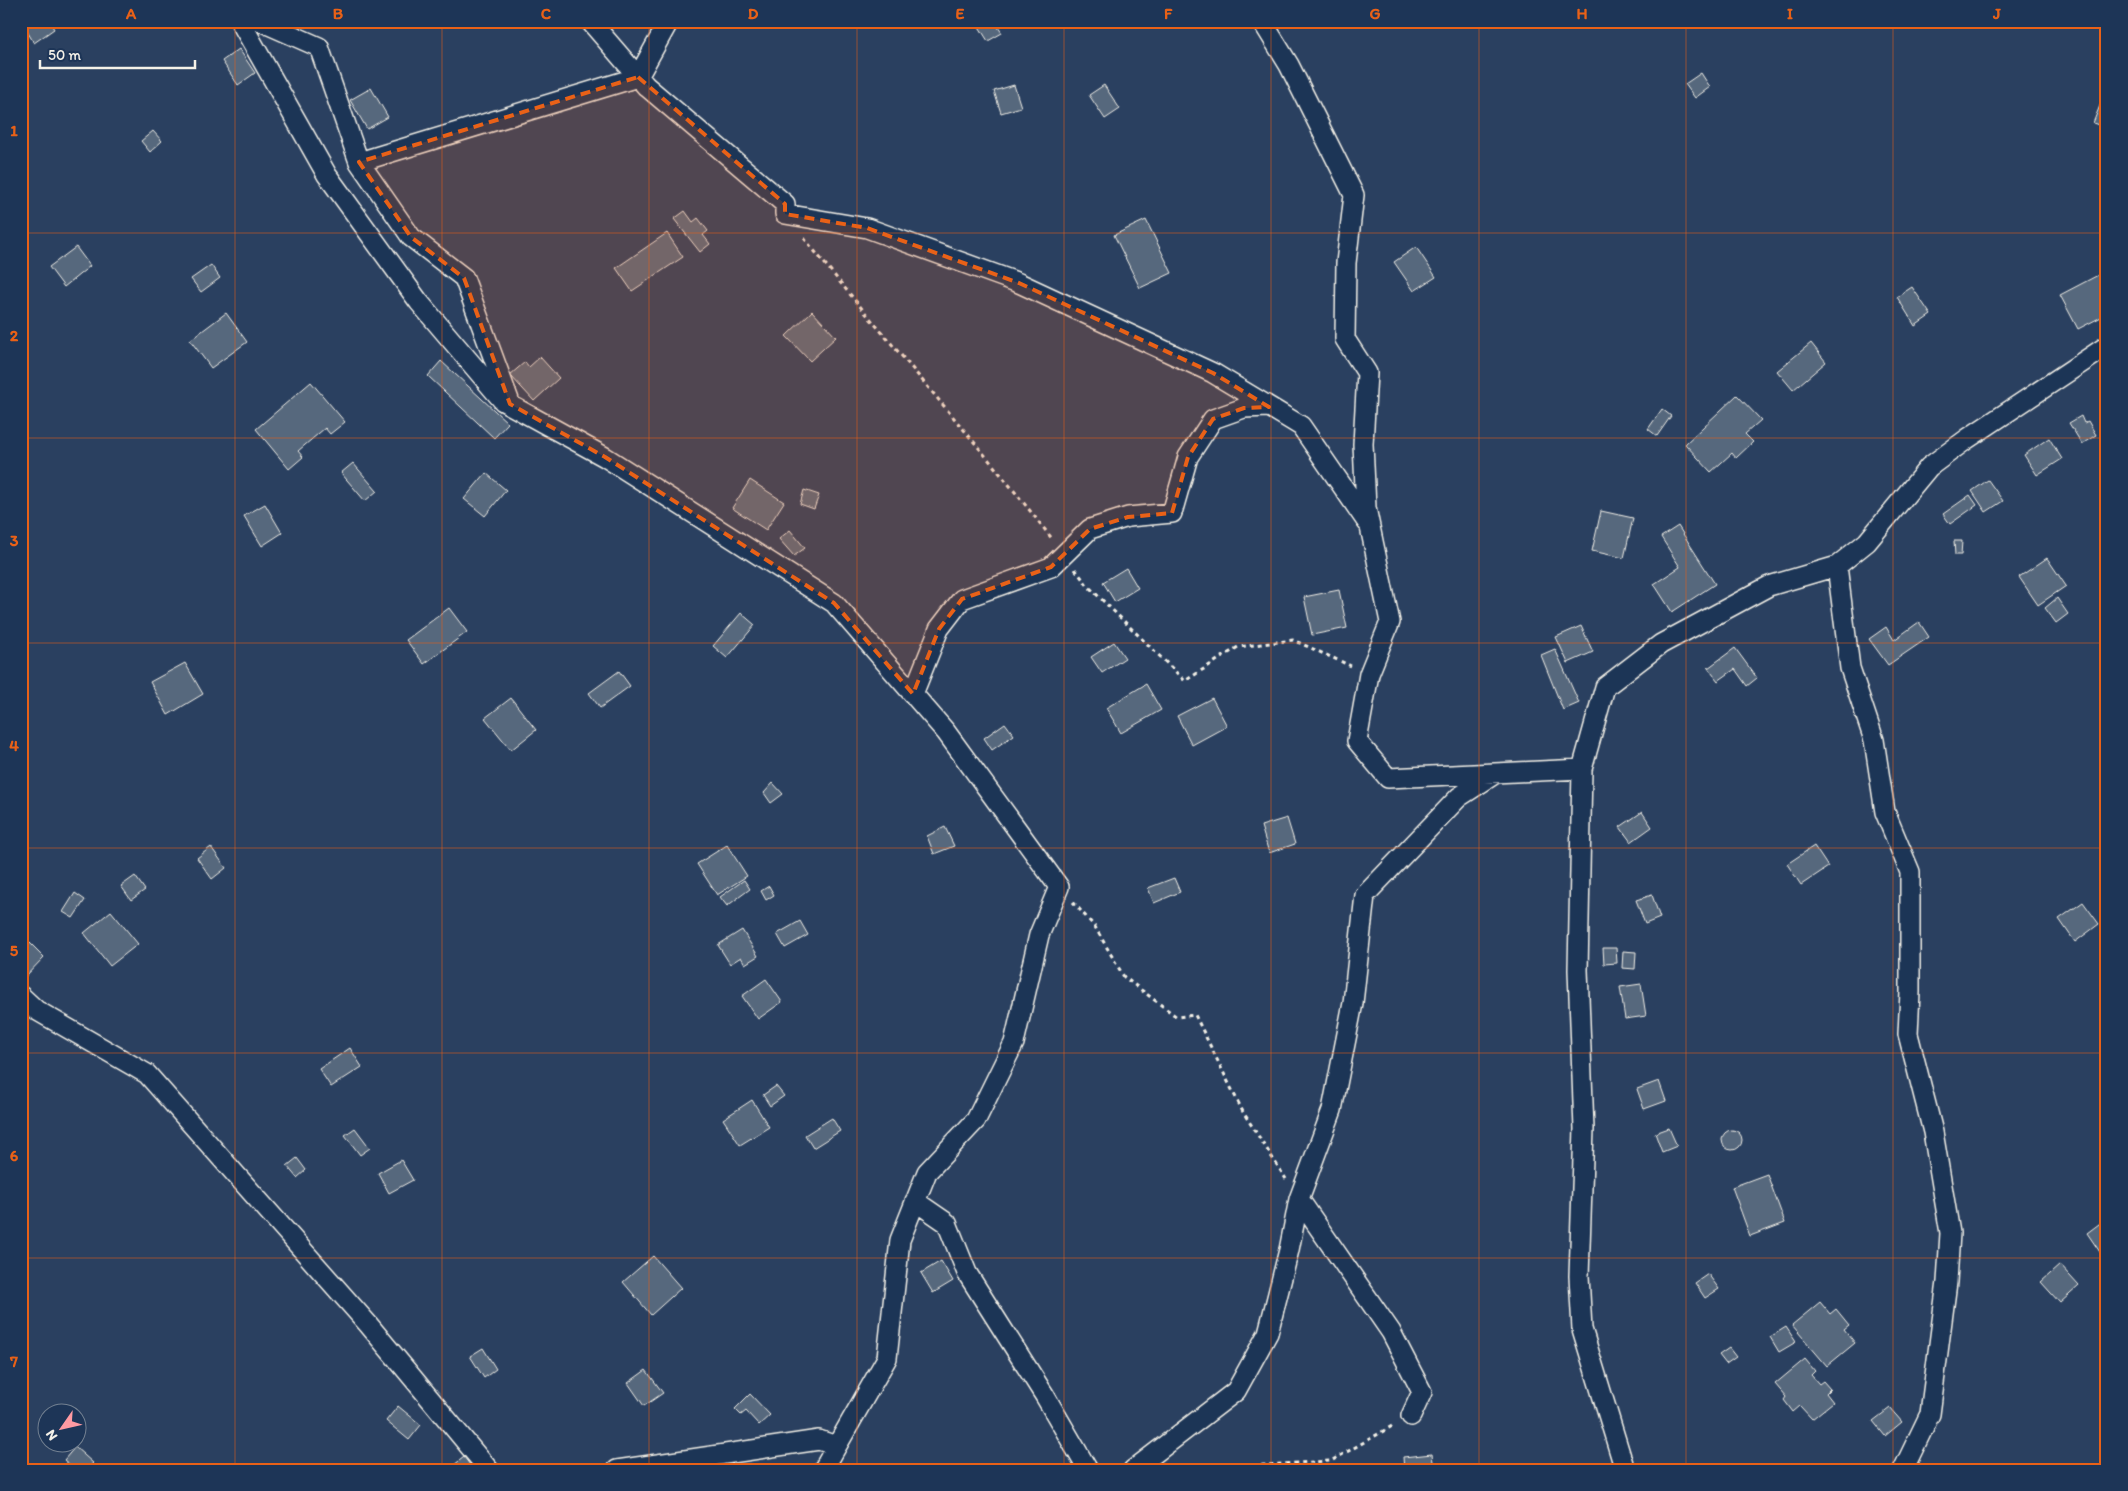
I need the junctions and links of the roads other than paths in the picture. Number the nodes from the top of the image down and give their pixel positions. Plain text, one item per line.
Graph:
1 (240, 21) edge
2 (260, 21) edge
3 (590, 21) edge
4 (669, 21) edge
5 (1262, 21) edge
6 (638, 77) junction
7 (359, 162) junction
8 (2107, 346) edge
9 (510, 404) junction
10 (1269, 407) junction
11 (1370, 525) junction
12 (1836, 566) junction
13 (913, 694) junction
14 (1582, 769) junction
15 (1496, 773) junction
16 (21, 996) edge
17 (1299, 1199) junction
18 (915, 1201) junction
19 (1411, 1416) road end
20 (836, 1446) junction
21 (489, 1470) edge
22 (617, 1470) edge
23 (823, 1470) edge
24 (1088, 1470) edge
25 (1133, 1470) edge
26 (1625, 1470) edge
27 (1903, 1470) edge

1 - 9 street
2 - 7 street
3 - 6 street
4 - 6 street
5 - 11 street
6 - 7 street
6 - 10 street
7 - 9 street
8 - 12 street
9 - 13 street
10 - 11 street
10 - 13 street
11 - 15 street
12 - 14 street
12 - 27 street
13 - 18 street
14 - 15 street
14 - 26 street
15 - 17 street
16 - 21 street
17 - 19 street
17 - 25 street
18 - 20 street
18 - 24 street
20 - 22 street
20 - 23 street

